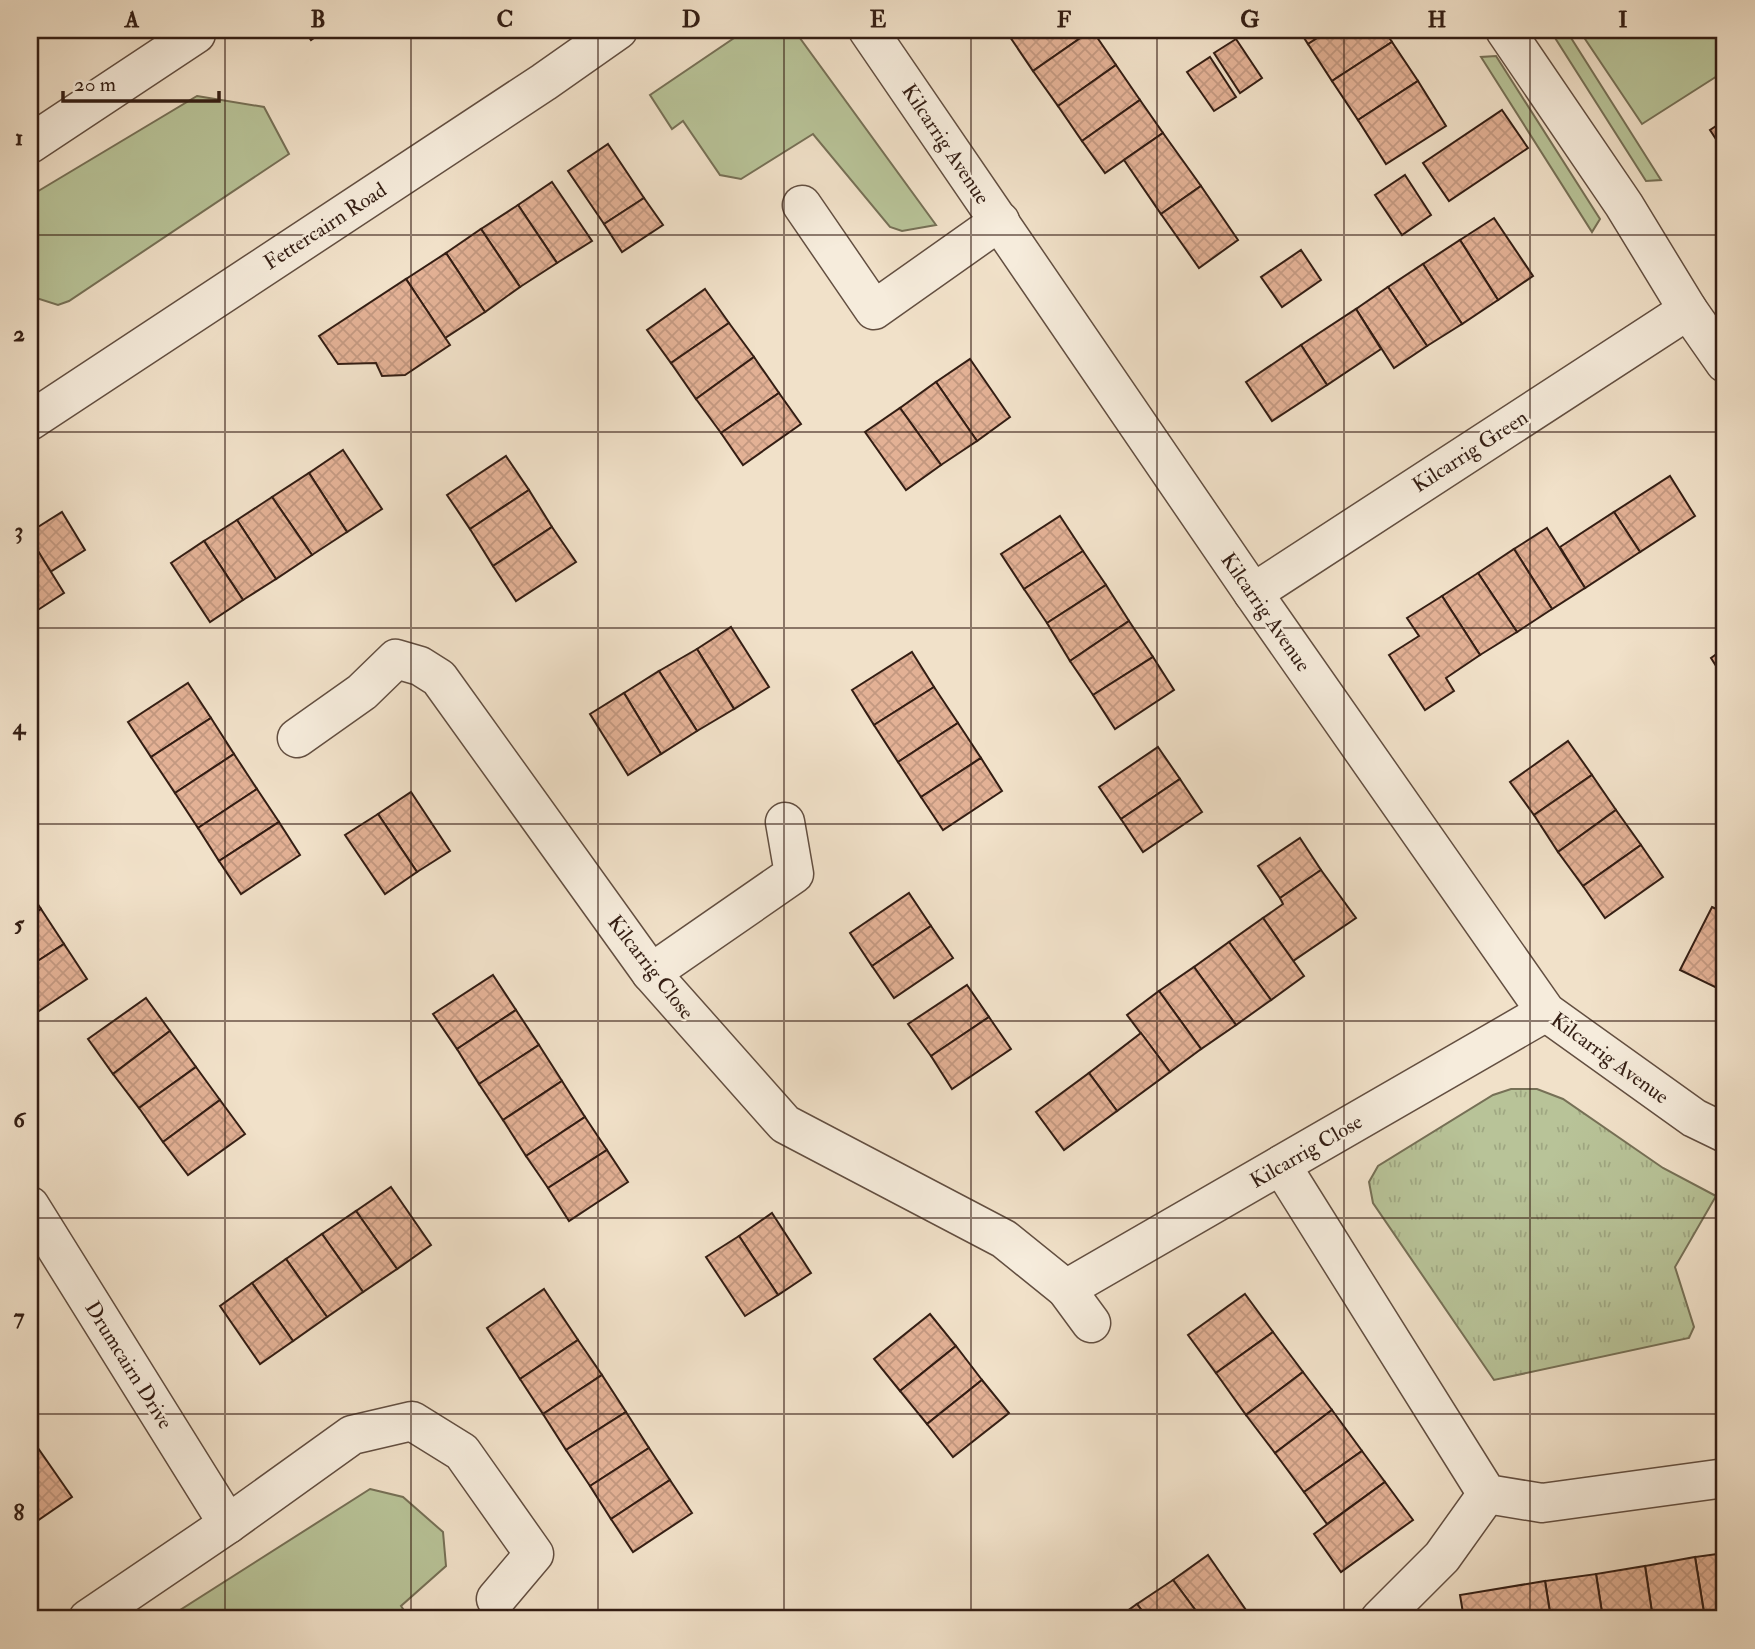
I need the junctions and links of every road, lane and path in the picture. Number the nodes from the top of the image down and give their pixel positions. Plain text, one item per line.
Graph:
1 (618, 30) edge
2 (868, 30) edge
3 (1505, 30) edge
4 (196, 34) dead end
5 (30, 144) edge
6 (802, 205) dead end
7 (999, 221) junction
8 (1688, 310) junction
9 (1725, 363) edge
10 (32, 415) edge
11 (1253, 593) junction
12 (297, 738) dead end
13 (785, 822) dead end
14 (651, 973) junction
15 (1546, 1012) junction
16 (1725, 1133) edge
17 (1281, 1165) junction
18 (30, 1206) edge
19 (1066, 1289) junction
20 (1091, 1323) dead end
21 (1725, 1478) edge
22 (1486, 1494) junction
23 (228, 1524) junction
24 (496, 1599) dead end
25 (88, 1619) edge
26 (1380, 1619) edge

1 - 10 street, Fettercairn Road
2 - 7 street, Kilcarrig Avenue
3 - 8 street
4 - 5 street
6 - 7 street
7 - 11 street, Kilcarrig Avenue
8 - 9 street
8 - 11 street, Kilcarrig Green
11 - 15 street, Kilcarrig Avenue
12 - 14 street, Kilcarrig Close
13 - 14 street
14 - 19 street, Kilcarrig Close
15 - 16 street, Kilcarrig Avenue
15 - 17 street, Kilcarrig Close
17 - 19 street, Kilcarrig Close
17 - 22 street
18 - 23 street, Drumcairn Drive
19 - 20 street, Kilcarrig Close
21 - 22 street
22 - 26 street
23 - 24 street
23 - 25 street

